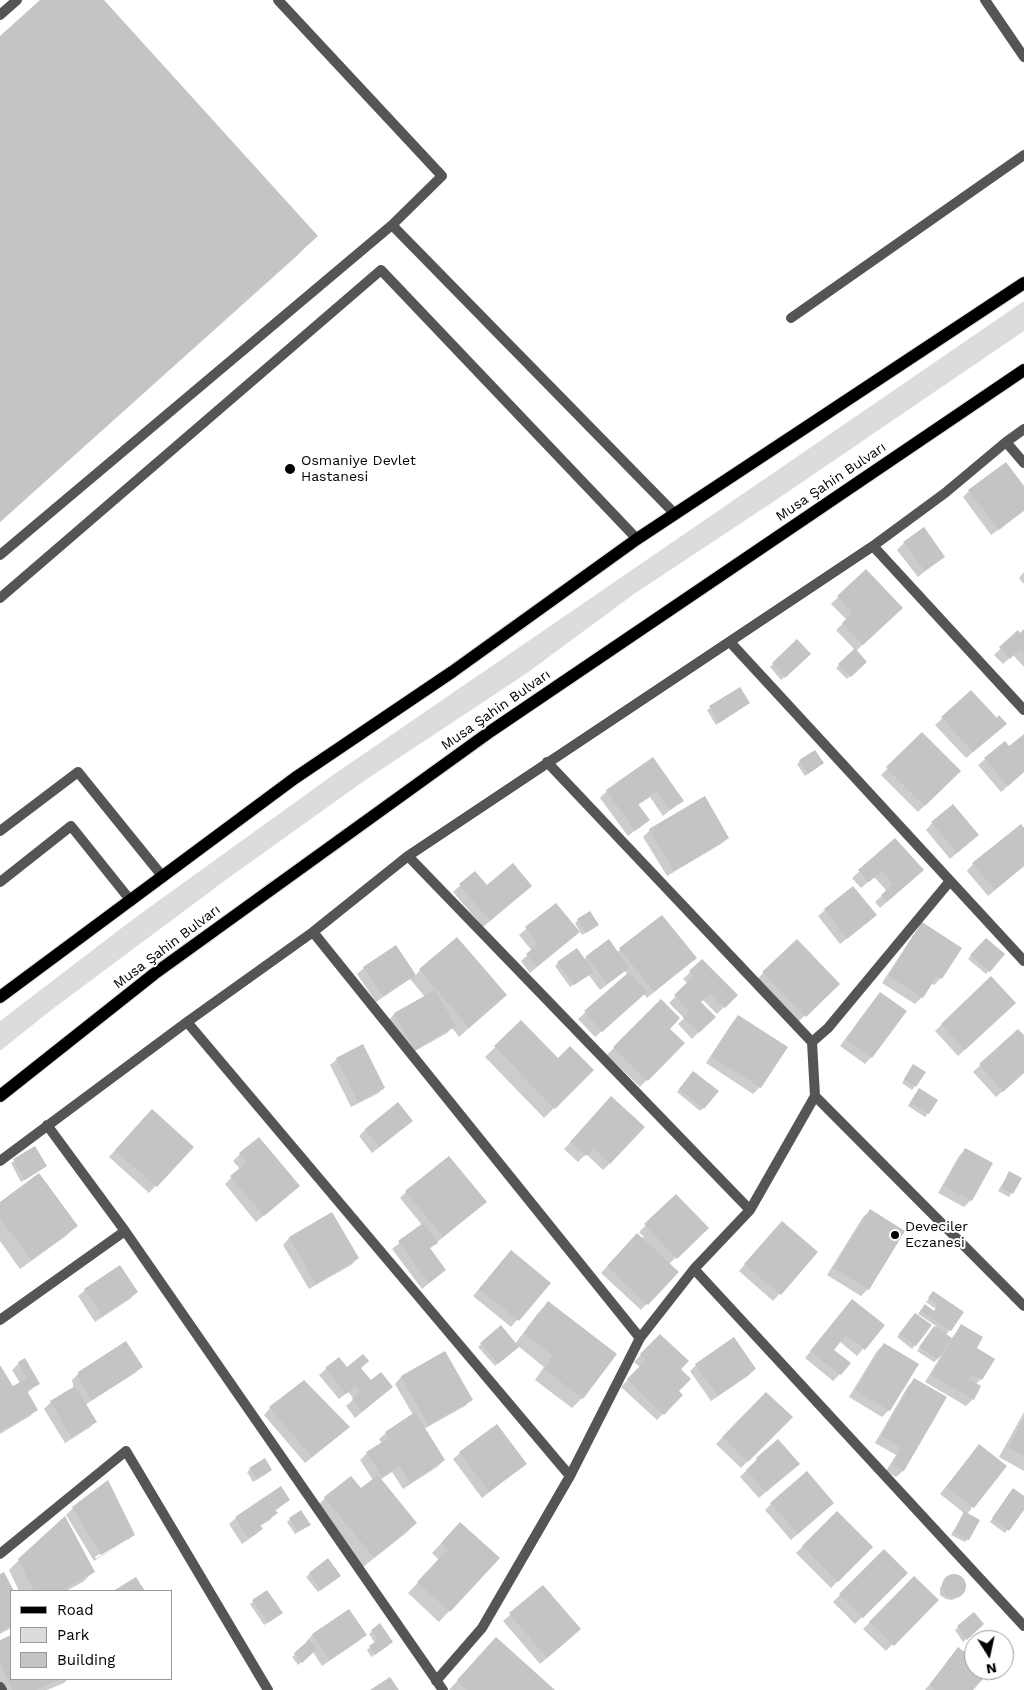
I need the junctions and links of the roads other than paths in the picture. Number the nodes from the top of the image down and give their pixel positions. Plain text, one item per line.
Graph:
1 (18, 0) edge
2 (278, 0) edge
3 (985, 0) edge
4 (0, 15) edge
5 (1024, 57) edge
6 (1024, 155) edge
7 (392, 225) junction
8 (1024, 283) edge
9 (791, 318) dead end
10 (1024, 370) edge
11 (1024, 429) edge
12 (1006, 442) junction
13 (1024, 463) edge
14 (674, 514) junction
15 (637, 539) junction
16 (873, 546) junction
17 (0, 555) edge
18 (0, 598) edge
19 (730, 642) junction
20 (1024, 710) edge
21 (547, 762) junction
22 (0, 831) edge
23 (408, 856) junction
24 (163, 877) junction
25 (950, 881) junction
26 (0, 882) edge
27 (131, 901) junction
28 (313, 932) junction
29 (1024, 961) edge
30 (0, 997) edge
31 (188, 1022) junction
32 (812, 1042) junction
33 (0, 1096) edge
34 (815, 1096) junction
35 (47, 1125) junction
36 (0, 1161) edge
37 (750, 1210) junction
38 (125, 1231) junction
39 (694, 1269) junction
40 (1024, 1306) edge
41 (0, 1320) edge
42 (640, 1338) junction
43 (570, 1476) junction
44 (0, 1554) edge
45 (1024, 1626) edge
46 (436, 1681) junction
47 (0, 1687) edge
48 (2, 1690) edge
49 (268, 1690) edge
50 (443, 1690) edge

1 - 4 street
2 - 7 street
3 - 5 street
6 - 9 street
7 - 14 street
7 - 17 street
8 - 14 main road
10 - 33 main road, Musa Şahin Bulvarı
11 - 12 street
12 - 13 street
12 - 16 street
14 - 15 main road
15 - 18 street
15 - 24 main road
16 - 19 street
16 - 20 street
19 - 21 street
19 - 25 street
21 - 23 street
21 - 32 street
22 - 24 street
23 - 28 street
23 - 37 street
24 - 27 main road
25 - 29 street
25 - 32 street
26 - 27 street
27 - 30 main road
28 - 31 street
28 - 42 street
31 - 35 street
31 - 43 street
32 - 34 street
34 - 37 street
34 - 40 street
35 - 36 street
35 - 38 street
37 - 39 street
38 - 41 street
38 - 46 street
39 - 42 street
39 - 45 street
42 - 43 street
43 - 46 street
44 - 49 street
46 - 50 street
47 - 48 street

